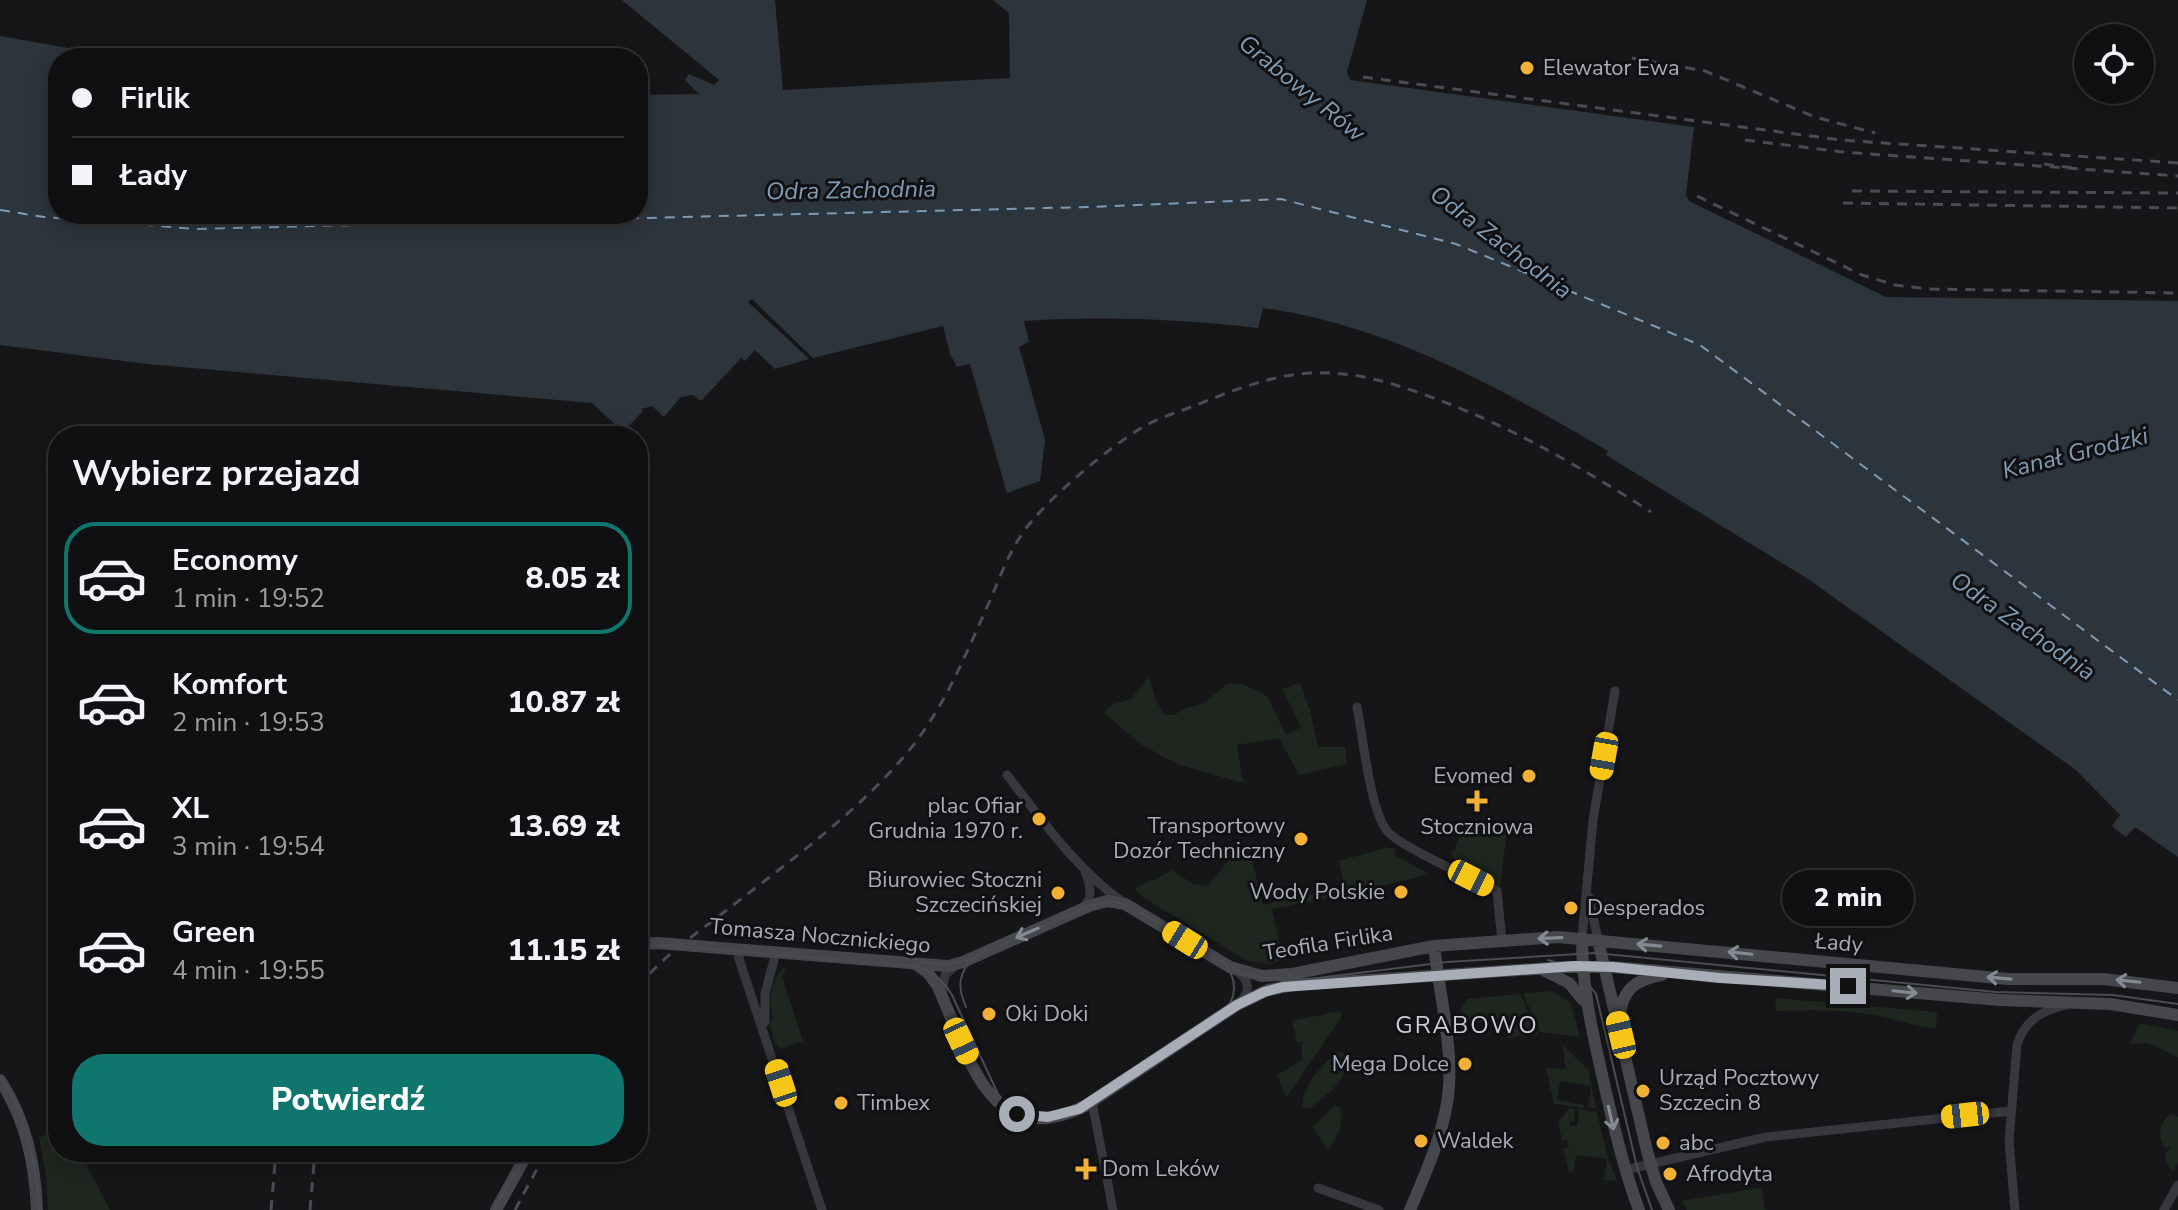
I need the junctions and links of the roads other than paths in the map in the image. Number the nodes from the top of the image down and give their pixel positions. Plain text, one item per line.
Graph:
1 (1615, 691) dead end
2 (1357, 707) dead end
3 (1007, 775) dead end
4 (1081, 865) junction
5 (1587, 878) junction
6 (1126, 905) junction
7 (1080, 909) junction
8 (1582, 938) junction
9 (1598, 940) junction
10 (1502, 941) junction
11 (648, 943) edge
12 (1434, 946) junction
13 (739, 950) junction
14 (776, 953) junction
15 (963, 962) junction
16 (914, 964) junction
17 (1582, 966) junction
18 (1605, 966) junction
19 (1230, 967) junction
20 (1534, 969) junction
21 (1676, 974) junction
22 (1437, 976) junction
23 (2178, 988) edge
24 (943, 998) junction
25 (2084, 1003) junction
26 (1237, 1005) junction
27 (1588, 1011) junction
28 (2178, 1015) edge
29 (1621, 1035) junction
30 (769, 1045) junction
31 (0, 1080) edge
32 (1092, 1102) junction
33 (2011, 1111) junction
34 (522, 1162) edge
35 (1651, 1163) junction
36 (1625, 1170) junction
37 (2178, 1185) edge
38 (1318, 1188) dead end
39 (37, 1210) edge
40 (496, 1210) edge
41 (822, 1210) edge
42 (1113, 1210) edge
43 (1379, 1210) edge
44 (1410, 1210) edge
45 (1639, 1210) edge
46 (1669, 1210) edge
47 (2015, 1210) edge
48 (2164, 1210) edge

1 - 5 street
2 - 10 street
3 - 4 street
4 - 6 street
4 - 7 street
5 - 8 street
5 - 9 street
6 - 7 street, Tomasza Nocznickiego
6 - 19 street, Teofila Firlika
7 -> 15 street, Tomasza Nocznickiego
8 - 9 street, Teofila Firlika
8 -> 10 street, Teofila Firlika
8 - 17 street
9 - 18 street
23 -> 9 street, Łady
10 - 12 street, Teofila Firlika
11 - 13 street, Tomasza Nocznickiego
12 - 19 street, Teofila Firlika
12 - 22 street
13 - 14 street, Tomasza Nocznickiego
13 - 30 street
14 - 16 street, Tomasza Nocznickiego
14 - 30 street
15 - 16 street, Tomasza Nocznickiego
15 - 24 street
16 - 24 street, Teofila Firlika
17 - 18 street, Teofila Firlika
17 - 20 street, Teofila Firlika
17 - 27 street
18 - 21 street, Łady
18 - 29 street
19 - 26 street
20 - 22 street, Teofila Firlika
20 - 27 street, Teofila Firlika
21 -> 25 street, Łady
21 - 29 street, Łady
22 - 26 street, Teofila Firlika
22 - 44 street
24 - 32 street, Teofila Firlika
25 - 28 street, Łady
25 - 33 street
26 - 32 street, Teofila Firlika
27 -> 36 street
29 - 35 street
30 - 41 street
31 - 39 street
32 - 42 street
33 - 35 street
33 - 47 street
34 - 40 street
35 - 36 street
35 - 46 street
36 - 45 street
37 - 48 street
38 - 43 street

